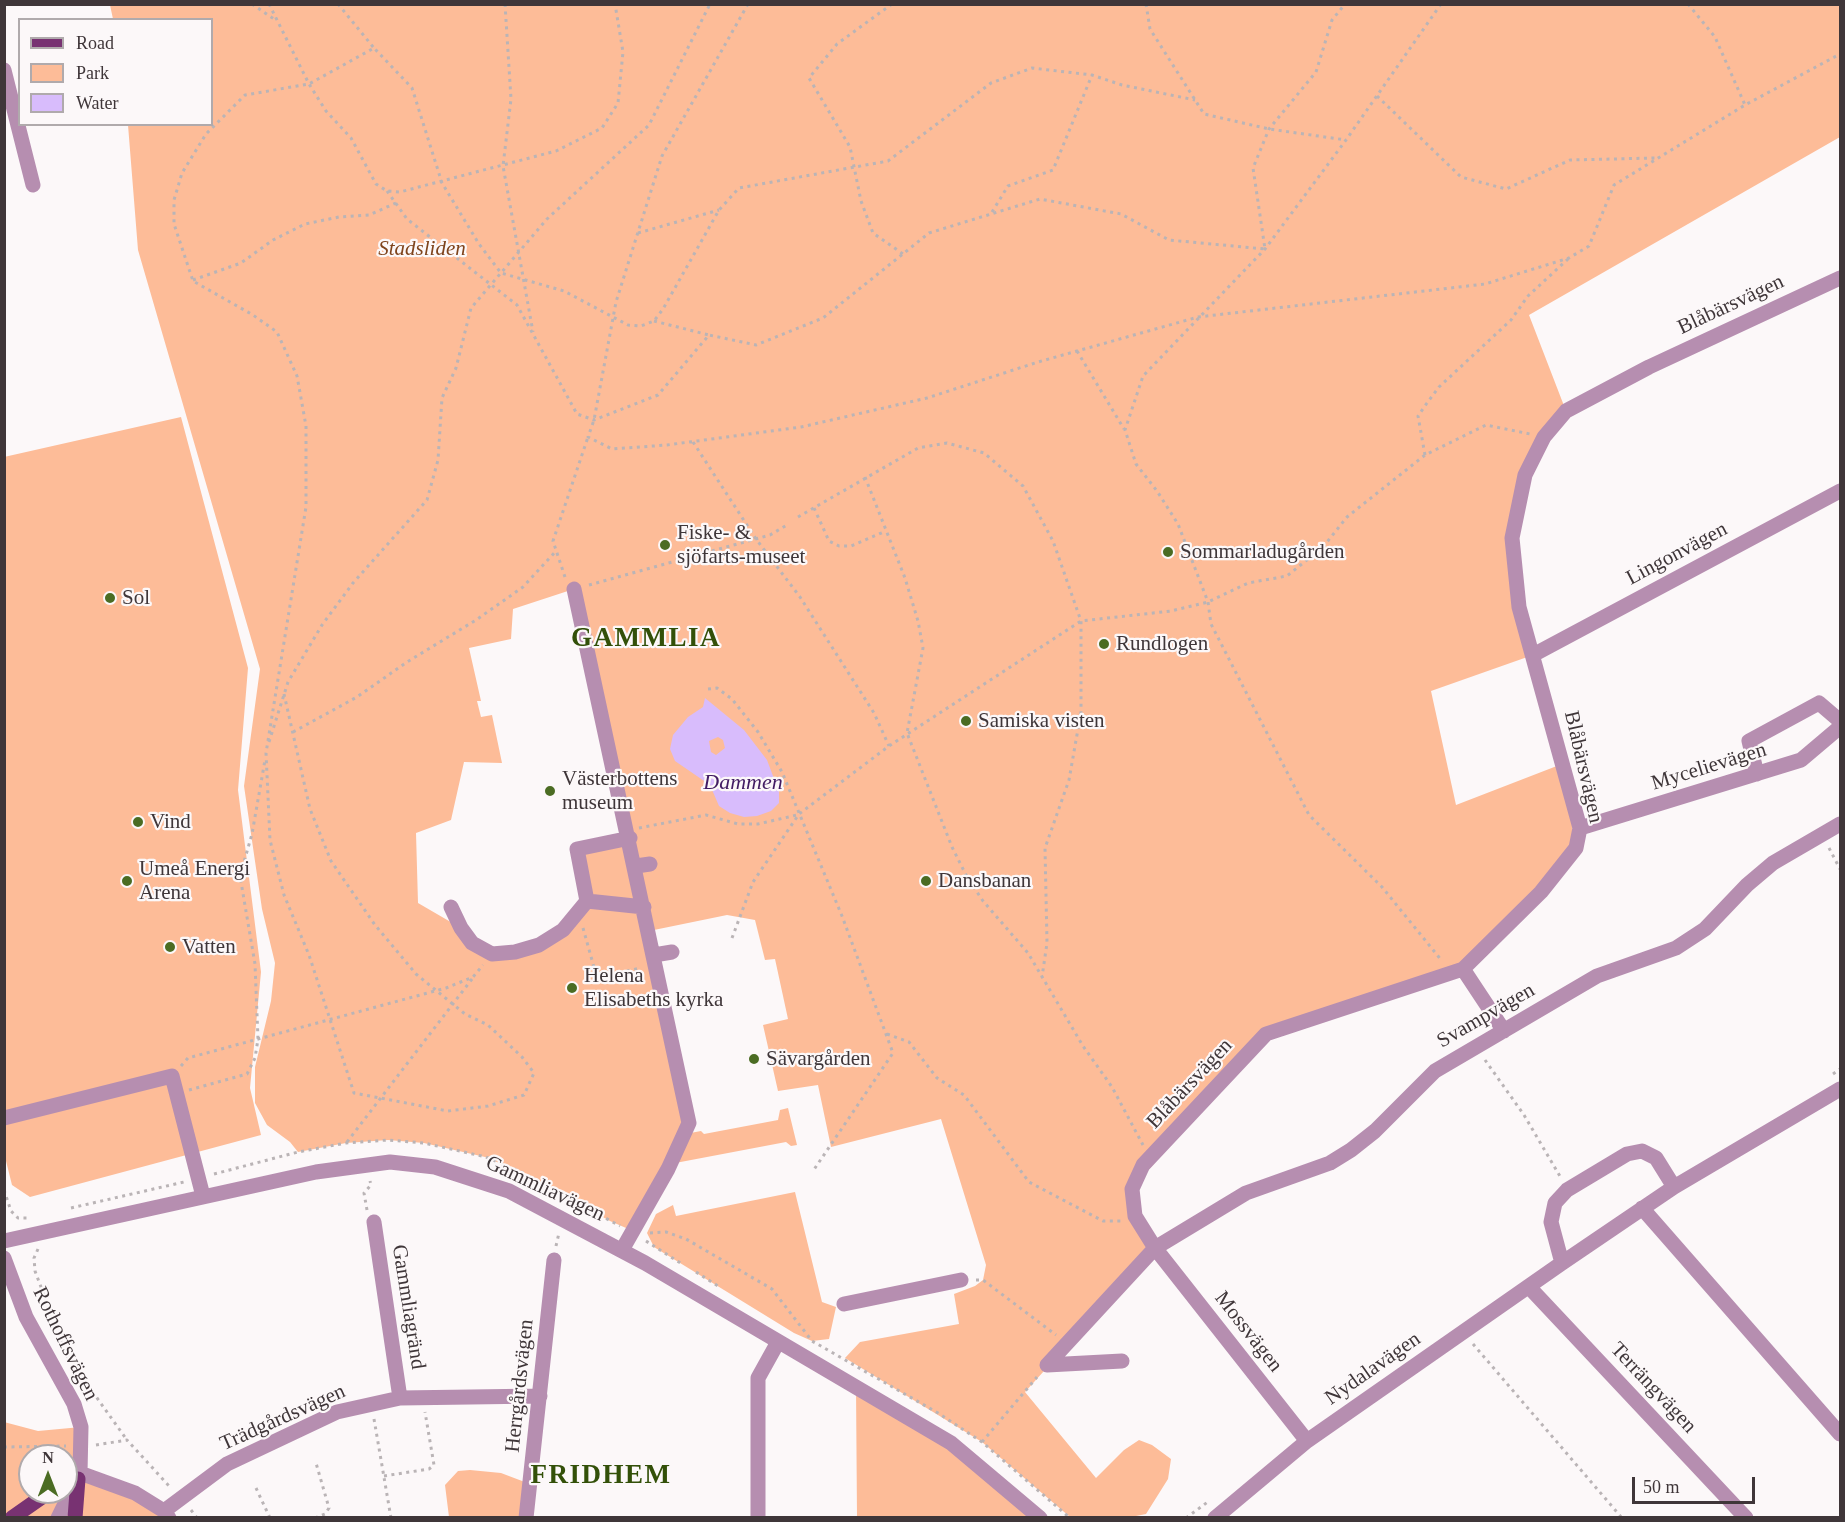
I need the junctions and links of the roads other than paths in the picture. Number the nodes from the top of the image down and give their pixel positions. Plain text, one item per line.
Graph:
1 (4, 70) edge
2 (18, 126) edge
3 (18, 126) edge
4 (33, 185) dead end
5 (1840, 278) edge
6 (1840, 491) edge
7 (574, 589) road end
8 (1533, 655) junction
9 (1840, 721) edge
10 (1840, 727) edge
11 (1757, 774) junction
12 (1840, 824) edge
13 (1580, 828) junction
14 (629, 834) junction
15 (451, 907) dead end
16 (583, 907) junction
17 (644, 907) junction
18 (672, 952) dead end
19 (655, 960) junction
20 (1457, 971) junction
21 (1504, 1031) junction
22 (1840, 1089) edge
23 (8, 1117) edge
24 (1674, 1187) junction
25 (203, 1196) junction
26 (1642, 1208) junction
27 (374, 1222) road end
28 (4, 1241) edge
29 (1155, 1248) junction
30 (622, 1250) junction
31 (4, 1258) edge
32 (554, 1260) dead end
33 (1562, 1263) junction
34 (961, 1280) road end
35 (1529, 1287) junction
36 (844, 1304) dead end
37 (778, 1342) junction
38 (1122, 1361) dead end
39 (540, 1396) junction
40 (400, 1398) junction
41 (1840, 1434) edge
42 (1307, 1441) junction
43 (78, 1464) edge
44 (78, 1479) edge
45 (32, 1504) edge
46 (64, 1504) edge
47 (167, 1514) edge
48 (12, 1518) edge
49 (58, 1518) edge
50 (526, 1518) edge
51 (758, 1518) edge
52 (1040, 1518) edge
53 (1215, 1518) edge
54 (1746, 1518) edge

1 - 2 street
3 - 4 street
5 - 8 street, Blåbärsvägen
6 - 8 street, Lingonvägen
7 - 14 street
8 - 13 street, Blåbärsvägen
9 - 11 street
10 - 11 street, Mycelievägen
11 - 13 street, Mycelievägen
12 - 21 street, Svampvägen
13 - 20 street, Blåbärsvägen
14 - 16 street
14 - 17 street
15 - 16 street
16 - 17 street
17 - 19 street
18 - 19 street
19 - 30 street
20 - 21 street
20 - 29 street, Blåbärsvägen
21 - 29 street, Svampvägen
22 - 24 street, Nydalavägen
23 - 25 street
24 - 26 street, Nydalavägen
24 - 33 street
25 - 28 street, Gammliavägen
25 - 30 street, Gammliavägen
26 - 33 street, Nydalavägen
26 - 41 street
27 - 40 street, Gammliagränd
29 - 38 street, Svampvägen
29 - 42 street, Mossvägen
30 - 37 street, Gammliavägen
31 - 43 street, Rothoffsvägen
32 - 39 street, Herrgårdsvägen
33 - 35 street, Nydalavägen
34 - 36 street
35 - 42 street, Nydalavägen
35 - 54 street, Terrängvägen
37 - 51 street
37 - 52 street, Gammliavägen
39 - 40 street, Trädgårdsvägen
39 - 50 street, Herrgårdsvägen
40 - 47 street, Trädgårdsvägen
42 - 53 street, Nydalavägen
44 - 47 street
45 - 48 main road
46 - 49 street, Rothoffsvägen

